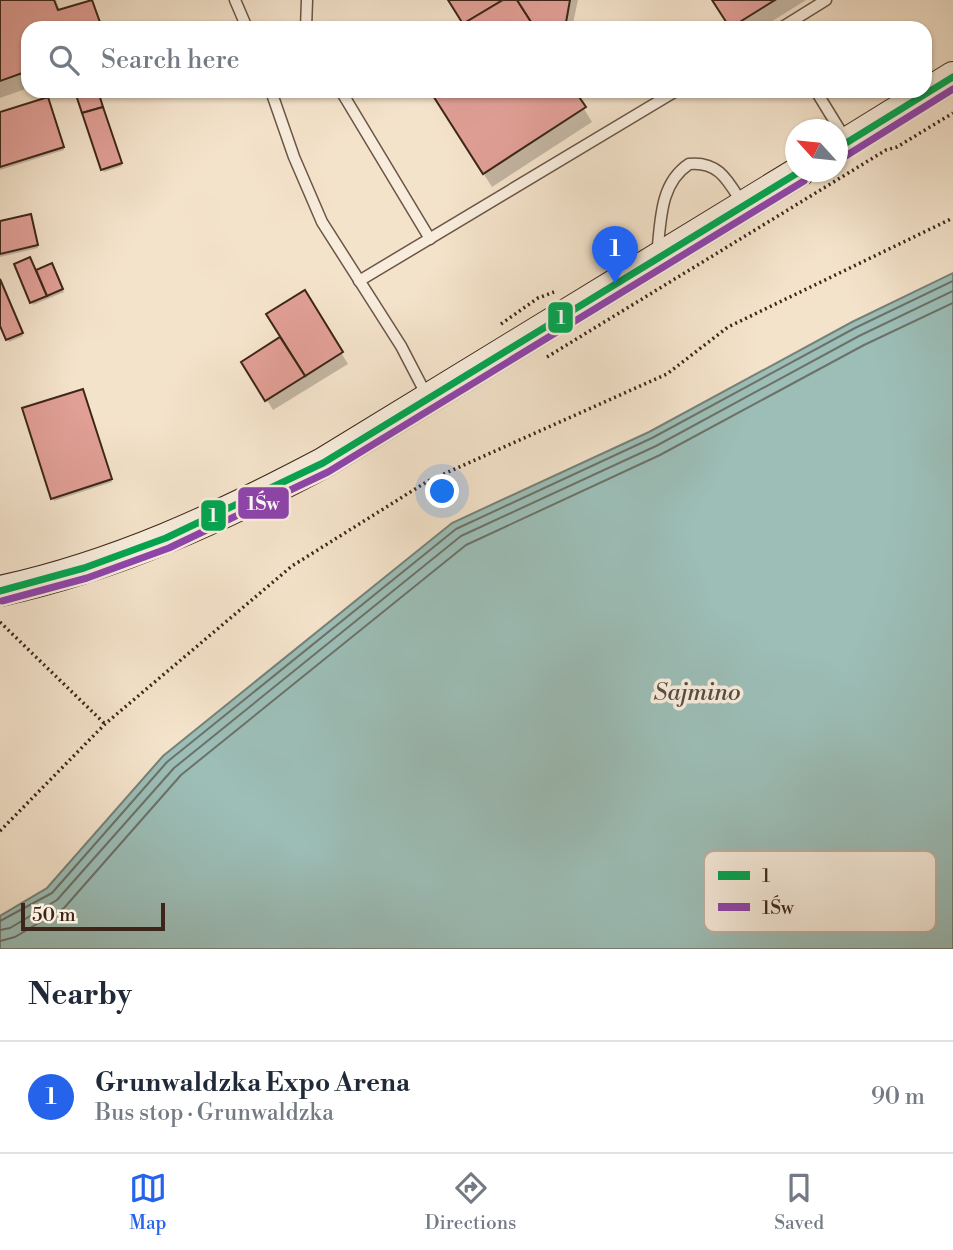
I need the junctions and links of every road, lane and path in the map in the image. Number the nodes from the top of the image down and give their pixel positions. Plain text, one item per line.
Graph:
1 (235, 0) edge
2 (307, 0) edge
3 (826, 0) edge
4 (244, 21) edge
5 (306, 21) edge
6 (792, 21) edge
7 (953, 77) edge
8 (932, 90) edge
9 (273, 98) edge
10 (345, 98) edge
11 (664, 98) edge
12 (819, 98) edge
13 (919, 98) edge
14 (953, 113) edge
15 (829, 119) edge
16 (848, 141) edge
17 (897, 147) dead end
18 (785, 180) edge
19 (744, 205) junction
20 (953, 218) edge
21 (430, 239) junction
22 (657, 259) junction
23 (359, 281) junction
24 (428, 399) junction
25 (0, 591) edge
26 (0, 622) edge
27 (105, 724) junction
28 (0, 831) edge

1 - 4 lane
2 - 5 lane
3 - 6 lane
7 - 8 main road
9 - 23 lane
10 - 21 lane
11 - 21 lane
12 - 15 lane
13 - 16 main road
14 - 17 path
18 - 19 main road
19 - 22 main road
19 - 22 lane
20 - 27 path
21 - 23 lane
22 - 24 main road
23 - 24 lane
24 - 25 main road
26 - 27 path
27 - 28 path

